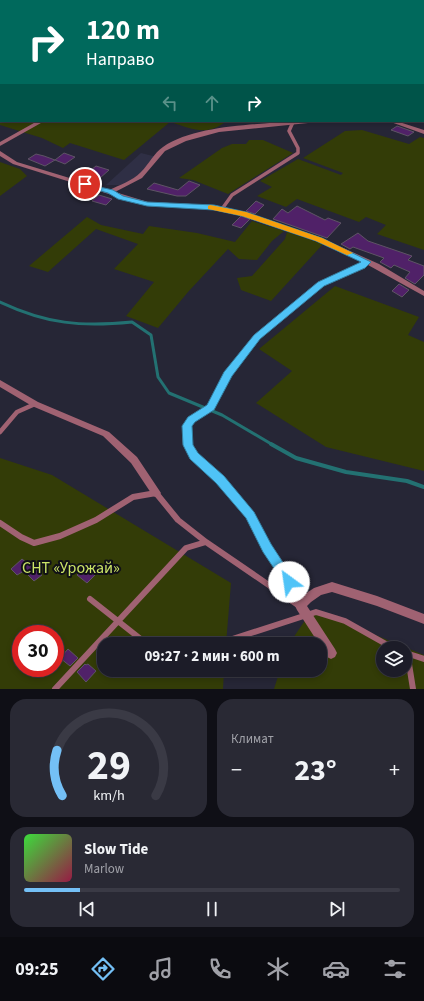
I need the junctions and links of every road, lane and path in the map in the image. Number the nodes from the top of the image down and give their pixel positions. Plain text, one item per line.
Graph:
1 (39, 122) edge
2 (290, 122) edge
3 (394, 122) edge
4 (424, 132) edge
5 (0, 144) edge
6 (0, 153) edge
7 (110, 192) junction
8 (222, 209) junction
9 (367, 262) junction
10 (424, 294) edge
11 (1, 384) edge
12 (35, 404) junction
13 (0, 432) edge
14 (156, 493) junction
15 (0, 524) edge
16 (206, 542) junction
17 (90, 599) dead end
18 (304, 611) junction
19 (424, 619) edge
20 (118, 621) junction
21 (138, 637) edge
22 (235, 637) edge
23 (382, 641) edge
24 (331, 652) dead end
25 (412, 655) edge
26 (424, 659) edge
27 (411, 677) edge
28 (55, 689) edge
29 (413, 689) edge

1 - 5 lane
2 - 7 street
2 - 8 lane
3 - 4 street
6 - 7 street
7 - 8 street
8 - 9 street
9 - 10 street
9 - 18 street
11 - 12 street
12 - 13 lane
12 - 14 street
14 - 15 lane
14 - 16 lane
16 - 18 lane
16 - 20 lane
17 - 20 lane
18 - 19 street
18 - 22 lane
18 - 23 lane
18 - 24 street
20 - 21 lane
20 - 28 lane
25 - 26 lane
27 - 29 lane

